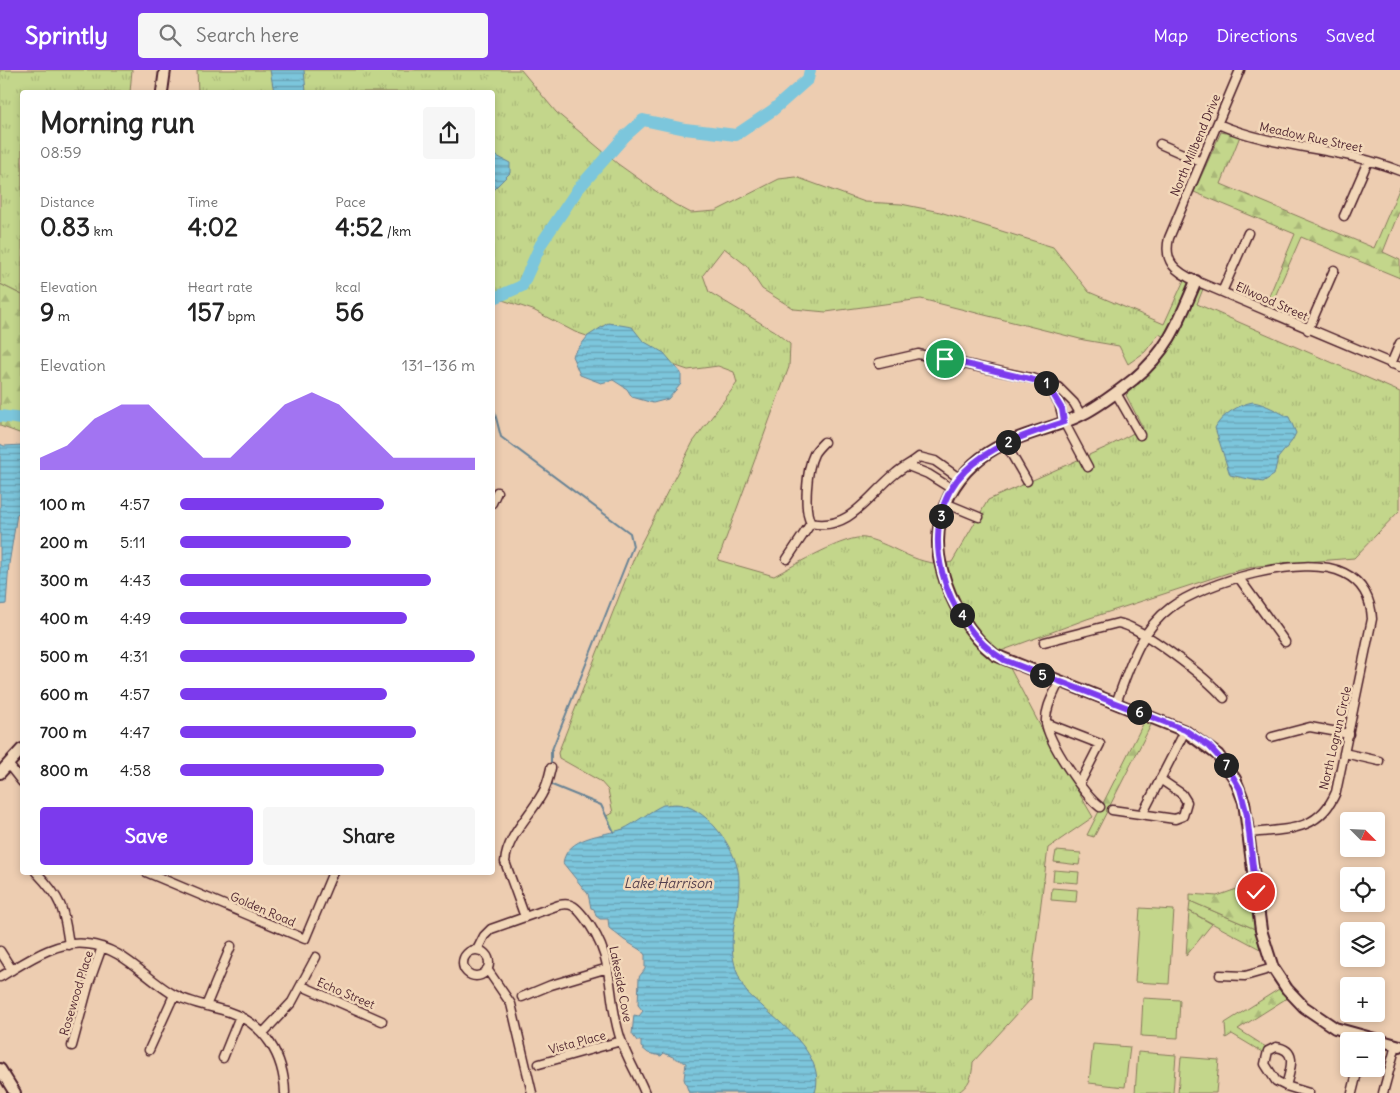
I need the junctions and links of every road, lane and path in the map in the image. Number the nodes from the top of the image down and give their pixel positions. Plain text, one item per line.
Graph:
1 (165, 70) edge
2 (1240, 70) edge
3 (162, 90) edge
4 (1218, 124) junction
5 (1160, 144) dead end
6 (1368, 161) junction
7 (1201, 162) junction
8 (1400, 171) edge
9 (1344, 216) dead end
10 (1172, 230) joint
11 (1248, 233) dead end
12 (1334, 270) dead end
13 (1196, 281) junction
14 (1222, 292) junction
15 (1308, 330) junction
16 (1400, 343) edge
17 (879, 363) dead end
18 (1392, 364) junction
19 (1400, 367) edge
20 (1046, 383) junction
21 (1116, 393) junction
22 (1081, 415) junction
23 (1064, 422) junction
24 (1140, 435) dead end
25 (824, 442) dead end
26 (1005, 443) junction
27 (908, 466) junction
28 (1088, 467) dead end
29 (959, 478) junction
30 (1027, 481) dead end
31 (952, 489) junction
32 (497, 492) dead end
33 (495, 496) edge
34 (945, 503) junction
35 (979, 517) dead end
36 (811, 523) junction
37 (787, 559) dead end
38 (1239, 578) junction
39 (1145, 635) junction
40 (1044, 642) dead end
41 (1285, 642) dead end
42 (1059, 682) junction
43 (1224, 698) dead end
44 (1116, 703) junction
45 (1046, 723) junction
46 (1185, 730) junction
47 (1348, 734) junction
48 (1272, 737) dead end
49 (20, 751) edge
50 (1344, 753) junction
51 (1379, 761) dead end
52 (8, 764) junction
53 (551, 768) dead end
54 (0, 773) edge
55 (20, 779) edge
56 (1160, 780) junction
57 (1080, 783) junction
58 (1100, 807) dead end
59 (1112, 810) dead end
60 (1143, 813) junction
61 (1249, 832) junction
62 (39, 875) edge
63 (153, 875) edge
64 (332, 875) edge
65 (525, 917) junction
66 (69, 945) junction
67 (231, 946) dead end
68 (102, 947) junction
69 (477, 950) junction
70 (0, 951) edge
71 (316, 957) dead end
72 (608, 968) junction
73 (1273, 968) junction
74 (487, 969) junction
75 (12, 970) junction
76 (1220, 975) dead end
77 (0, 977) edge
78 (302, 986) junction
79 (174, 995) junction
80 (522, 997) dead end
81 (206, 1006) junction
82 (240, 1016) junction
83 (382, 1021) dead end
84 (1345, 1032) edge
85 (263, 1033) junction
86 (621, 1041) junction
87 (1385, 1044) edge
88 (72, 1046) dead end
89 (1398, 1046) edge
90 (149, 1050) dead end
91 (223, 1058) dead end
92 (539, 1064) dead end
93 (1, 1075) edge
94 (1356, 1077) edge
95 (1286, 1086) junction
96 (15, 1093) edge
97 (285, 1093) edge
98 (532, 1093) edge
99 (646, 1093) edge
100 (1309, 1093) edge
101 (1352, 1093) edge
102 (1382, 1093) edge

1 - 3 street
2 - 4 street, North Millbend Drive
4 - 6 street, Meadow Rue Street
4 - 7 street, North Millbend Drive
5 - 7 street
6 - 8 street, Meadow Rue Street
6 - 9 street
7 - 10 street, North Millbend Drive
10 - 13 street, Ellwood Street
11 - 14 street
12 - 15 street
13 - 14 street, Ellwood Street
13 - 21 street
14 - 15 street, Ellwood Street
15 - 18 street, Ellwood Street
16 - 18 street
17 - 20 street
18 - 19 street, Ellwood Street
20 - 22 street
20 - 23 street
21 - 22 street
21 - 24 street
22 - 23 street
23 - 26 street
23 - 28 street
25 - 36 street
26 - 29 street
26 - 30 street
27 - 29 street
27 - 31 street
27 - 36 street
29 - 31 street
31 - 34 street
32 - 33 street
34 - 35 street
34 - 42 street
36 - 37 street
38 - 39 street
38 - 41 street
38 - 47 street, North Logrun Circle
39 - 40 street
39 - 43 street
39 - 44 street
42 - 44 street
42 - 45 street
44 - 46 street
45 - 57 street
45 - 57 street
46 - 56 street
46 - 61 street
47 - 48 street
47 - 50 street, North Logrun Circle
49 - 52 street
50 - 51 street
50 - 61 street, North Logrun Circle
52 - 54 street
52 - 55 street
53 - 65 street
56 - 60 street
56 - 60 street
57 - 58 street
59 - 60 street
61 - 73 street
62 - 66 street
63 - 64 street, Golden Road
65 - 69 street, Lakeside Cove
65 - 72 street, Lakeside Cove
66 - 68 street
66 - 75 street
67 - 81 street
68 - 79 street
68 - 88 street, Rosewood Place
69 - 74 street
69 - 74 street
70 - 75 street
71 - 78 street, Echo Street
72 - 80 street
72 - 86 street, Lakeside Cove
73 - 76 street
73 - 84 street
74 - 98 street
75 - 77 street
78 - 83 street, Echo Street
78 - 85 street, Echo Street
79 - 81 street
79 - 90 street
81 - 82 street
82 - 85 street
82 - 91 street
85 - 97 street
86 - 92 street, Vista Place
86 - 99 street, Lakeside Cove
87 - 89 street
89 - 102 street
93 - 96 street
94 - 101 street
95 - 95 street
95 - 100 street

